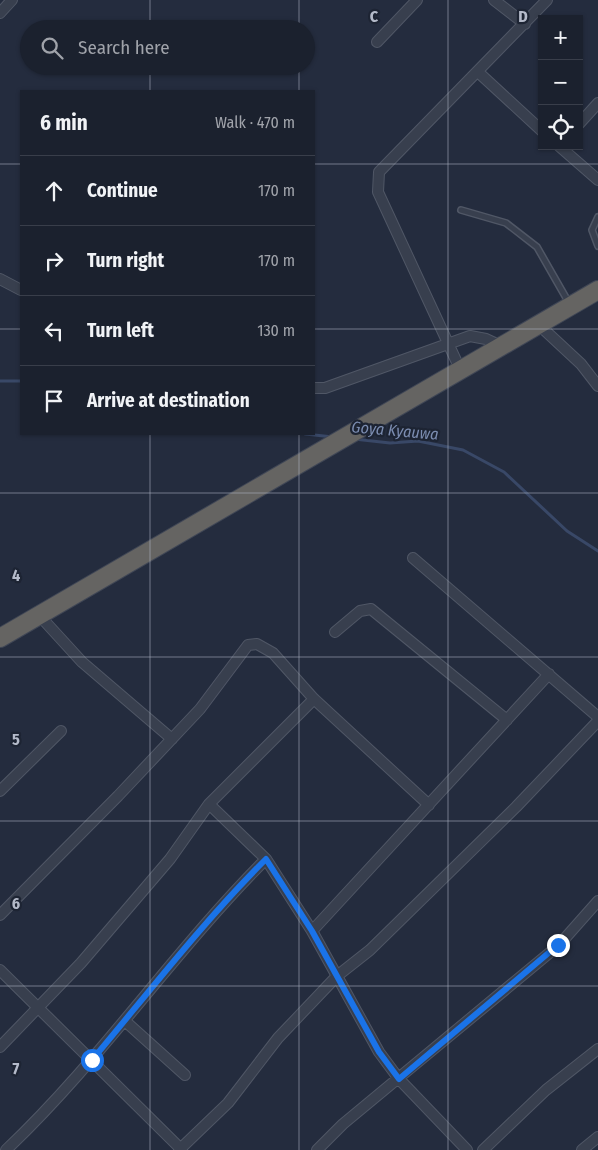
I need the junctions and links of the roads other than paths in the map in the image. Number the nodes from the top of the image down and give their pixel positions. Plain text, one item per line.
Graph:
1 (12, 0) edge
2 (416, 0) edge
3 (494, 0) edge
4 (547, 0) edge
5 (0, 13) edge
6 (525, 24) junction
7 (377, 42) dead end
8 (478, 72) junction
9 (598, 103) edge
10 (583, 120) edge
11 (538, 127) edge
12 (564, 150) edge
13 (598, 180) edge
14 (461, 210) dead end
15 (598, 217) edge
16 (598, 246) edge
17 (0, 280) edge
18 (20, 290) edge
19 (598, 290) edge
20 (570, 306) junction
21 (538, 324) junction
22 (448, 344) junction
23 (500, 346) junction
24 (460, 369) junction
25 (598, 386) edge
26 (315, 388) edge
27 (413, 558) dead end
28 (40, 615) junction
29 (335, 632) dead end
30 (0, 638) edge
31 (549, 674) junction
32 (314, 699) junction
33 (598, 717) edge
34 (507, 720) junction
35 (598, 721) edge
36 (60, 731) dead end
37 (172, 739) junction
38 (0, 791) edge
39 (209, 804) junction
40 (429, 805) junction
41 (266, 859) junction
42 (598, 901) edge
43 (0, 915) edge
44 (312, 931) junction
45 (0, 970) edge
46 (337, 976) junction
47 (40, 1007) junction
48 (125, 1021) junction
49 (0, 1047) edge
50 (598, 1049) edge
51 (92, 1060) junction
52 (185, 1075) dead end
53 (399, 1079) junction
54 (598, 1136) edge
55 (6, 1150) edge
56 (181, 1150) edge
57 (317, 1150) edge
58 (467, 1150) edge
59 (483, 1150) edge
60 (582, 1150) edge

1 - 5 street
2 - 7 street
3 - 6 street
4 - 6 street
6 - 8 street
8 - 11 street
8 - 22 street
9 - 10 street
12 - 13 street
14 - 20 lane
15 - 16 lane
17 - 18 street
19 - 20 highway
20 - 21 highway
21 - 23 highway
21 - 25 street
22 - 23 street
22 - 24 street
22 - 26 street
23 - 24 highway
24 - 28 highway
27 - 31 street
28 - 30 highway
28 - 37 street
29 - 34 street
31 - 33 street
31 - 34 street
32 - 37 street
32 - 39 street
32 - 40 street
34 - 40 street
35 - 46 street
36 - 38 street
37 - 43 street
39 - 41 street
39 - 47 street
40 - 44 street
41 - 44 street
41 - 48 street
42 - 53 street
44 - 46 street
45 - 47 street
46 - 53 street
46 - 56 street
47 - 49 street
47 - 51 street
48 - 51 street
48 - 52 street
50 - 59 street
51 - 55 street
51 - 56 street
53 - 57 street
53 - 58 street
54 - 60 street

